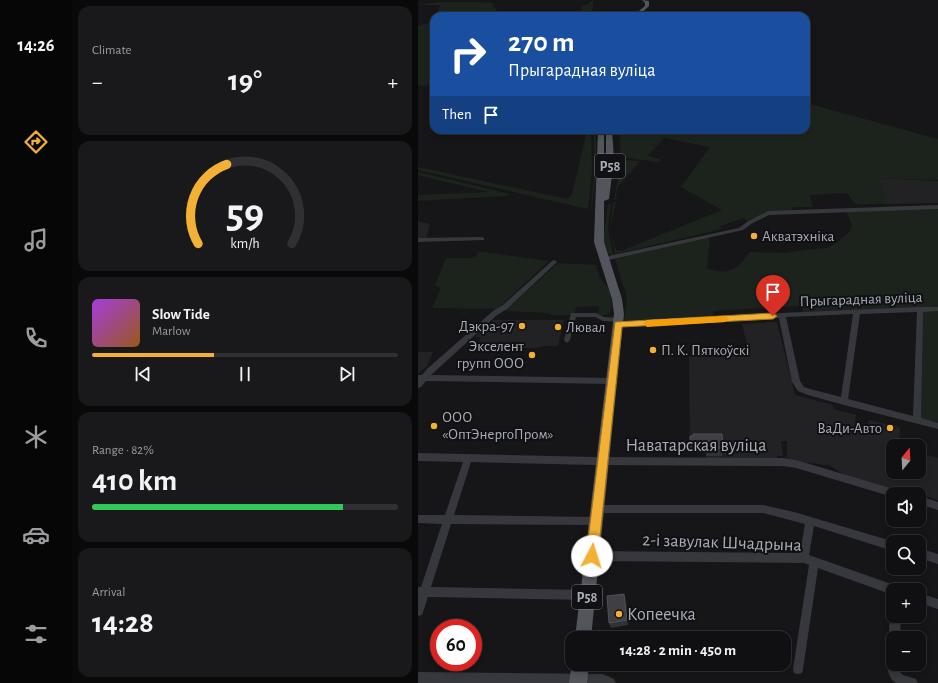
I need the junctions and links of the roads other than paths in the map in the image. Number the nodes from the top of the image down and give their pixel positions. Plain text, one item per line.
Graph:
1 (644, 0) edge
2 (648, 0) edge
3 (640, 12) edge
4 (644, 12) edge
5 (601, 134) edge
6 (609, 134) edge
7 (938, 207) edge
8 (600, 211) junction
9 (482, 239) dead end
10 (418, 240) edge
11 (604, 259) junction
12 (554, 262) dead end
13 (920, 309) junction
14 (938, 309) edge
15 (857, 312) junction
16 (782, 315) junction
17 (618, 322) junction
18 (567, 340) dead end
19 (421, 378) edge
20 (612, 381) junction
21 (418, 385) edge
22 (844, 402) junction
23 (917, 420) junction
24 (938, 426) edge
25 (418, 457) edge
26 (468, 458) junction
27 (603, 460) junction
28 (886, 491) edge
29 (926, 502) edge
30 (938, 506) edge
31 (596, 515) junction
32 (418, 519) edge
33 (448, 520) junction
34 (810, 521) junction
35 (886, 544) edge
36 (926, 555) edge
37 (592, 556) junction
38 (804, 558) junction
39 (938, 559) edge
40 (814, 563) junction
41 (886, 587) edge
42 (421, 592) edge
43 (587, 595) junction
44 (926, 600) edge
45 (938, 604) edge
46 (418, 611) edge
47 (584, 631) edge
48 (798, 669) dead end
49 (579, 671) edge
50 (892, 671) edge
51 (418, 678) edge
52 (578, 682) edge
53 (610, 683) edge
54 (912, 683) edge

1 - 3 main road
2 - 4 main road
5 - 8 main road, Р58
6 - 8 main road, Р58
7 - 11 street
8 - 11 main road, Р58
9 - 10 street
11 - 17 main road, Р58
12 - 19 street
13 - 14 street, Прыгарадная вуліца
13 - 15 street, Прыгарадная вуліца
13 - 23 street
15 - 16 street, Прыгарадная вуліца
15 - 22 street
16 - 17 street, Прыгарадная вуліца
16 - 22 street
17 - 18 street, Прыгарадная вуліца
17 - 20 main road, Р58
19 - 20 street
19 - 21 street
20 - 27 main road, Р58
22 - 23 street
23 - 24 street
25 - 26 street, Наватарская вуліца
26 - 27 street, Наватарская вуліца
26 - 33 street
27 - 28 street, Наватарская вуліца
27 - 31 main road, Р58
29 - 30 street
31 - 33 street
31 - 34 street
31 - 37 main road, Р58
32 - 33 street
33 - 42 street
34 - 35 street
34 - 38 street
36 - 39 street
37 - 38 street, 2-і завулак Шчадрына
37 - 43 main road, Р58
38 - 40 street, 2-і завулак Шчадрына
40 - 41 street, 2-і завулак Шчадрына
40 - 48 street
42 - 43 street
42 - 46 street
43 - 47 main road, Р58
44 - 45 street
49 - 52 main road
50 - 54 street
51 - 52 street
52 - 53 street

